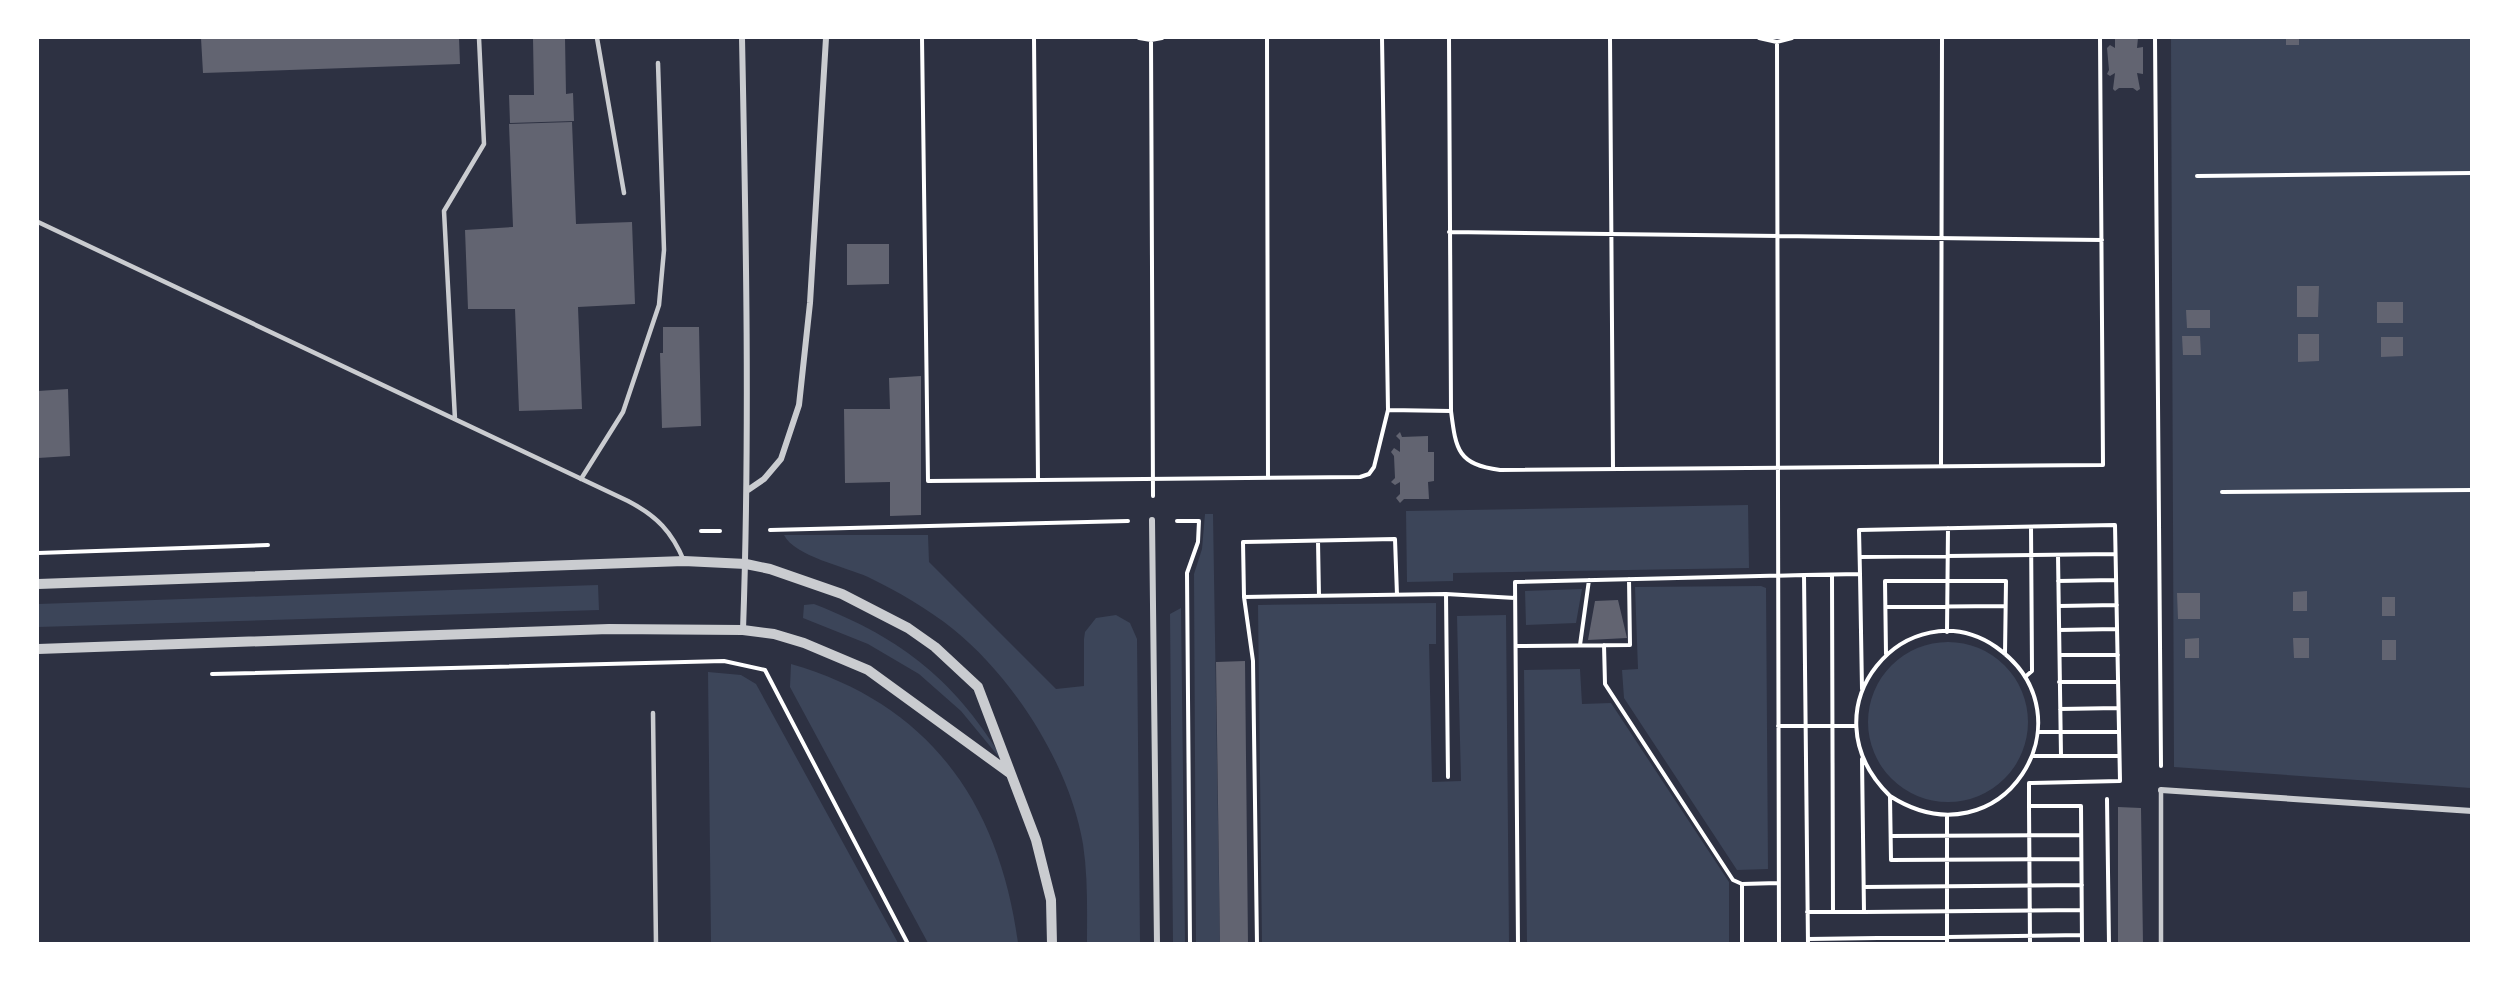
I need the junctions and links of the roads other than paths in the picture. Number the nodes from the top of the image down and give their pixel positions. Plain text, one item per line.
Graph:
1 (479, 38) edge
2 (597, 38) edge
3 (742, 38) edge
4 (826, 38) edge
5 (658, 63) dead end
6 (624, 193) dead end
7 (38, 222) edge
8 (454, 419) junction
9 (581, 479) junction
10 (748, 490) junction
11 (1152, 520) road end
12 (684, 561) junction
13 (746, 564) junction
14 (38, 585) edge
15 (743, 630) junction
16 (38, 649) edge
17 (654, 713) dead end
18 (1012, 774) junction
19 (2161, 790) joint
20 (2472, 811) edge
21 (656, 944) edge
22 (1052, 944) edge
23 (1157, 944) edge
24 (2161, 944) edge

1 - 8 lane
2 - 6 lane
3 - 10 street
4 - 10 street
5 - 9 lane
7 - 8 lane
8 - 9 lane
9 - 12 lane
10 - 13 street
11 - 23 street
12 - 13 street
12 - 14 street
13 - 15 street
13 - 18 street
15 - 16 street
15 - 18 street
17 - 21 lane
18 - 22 street
19 - 20 street
19 - 24 lane

